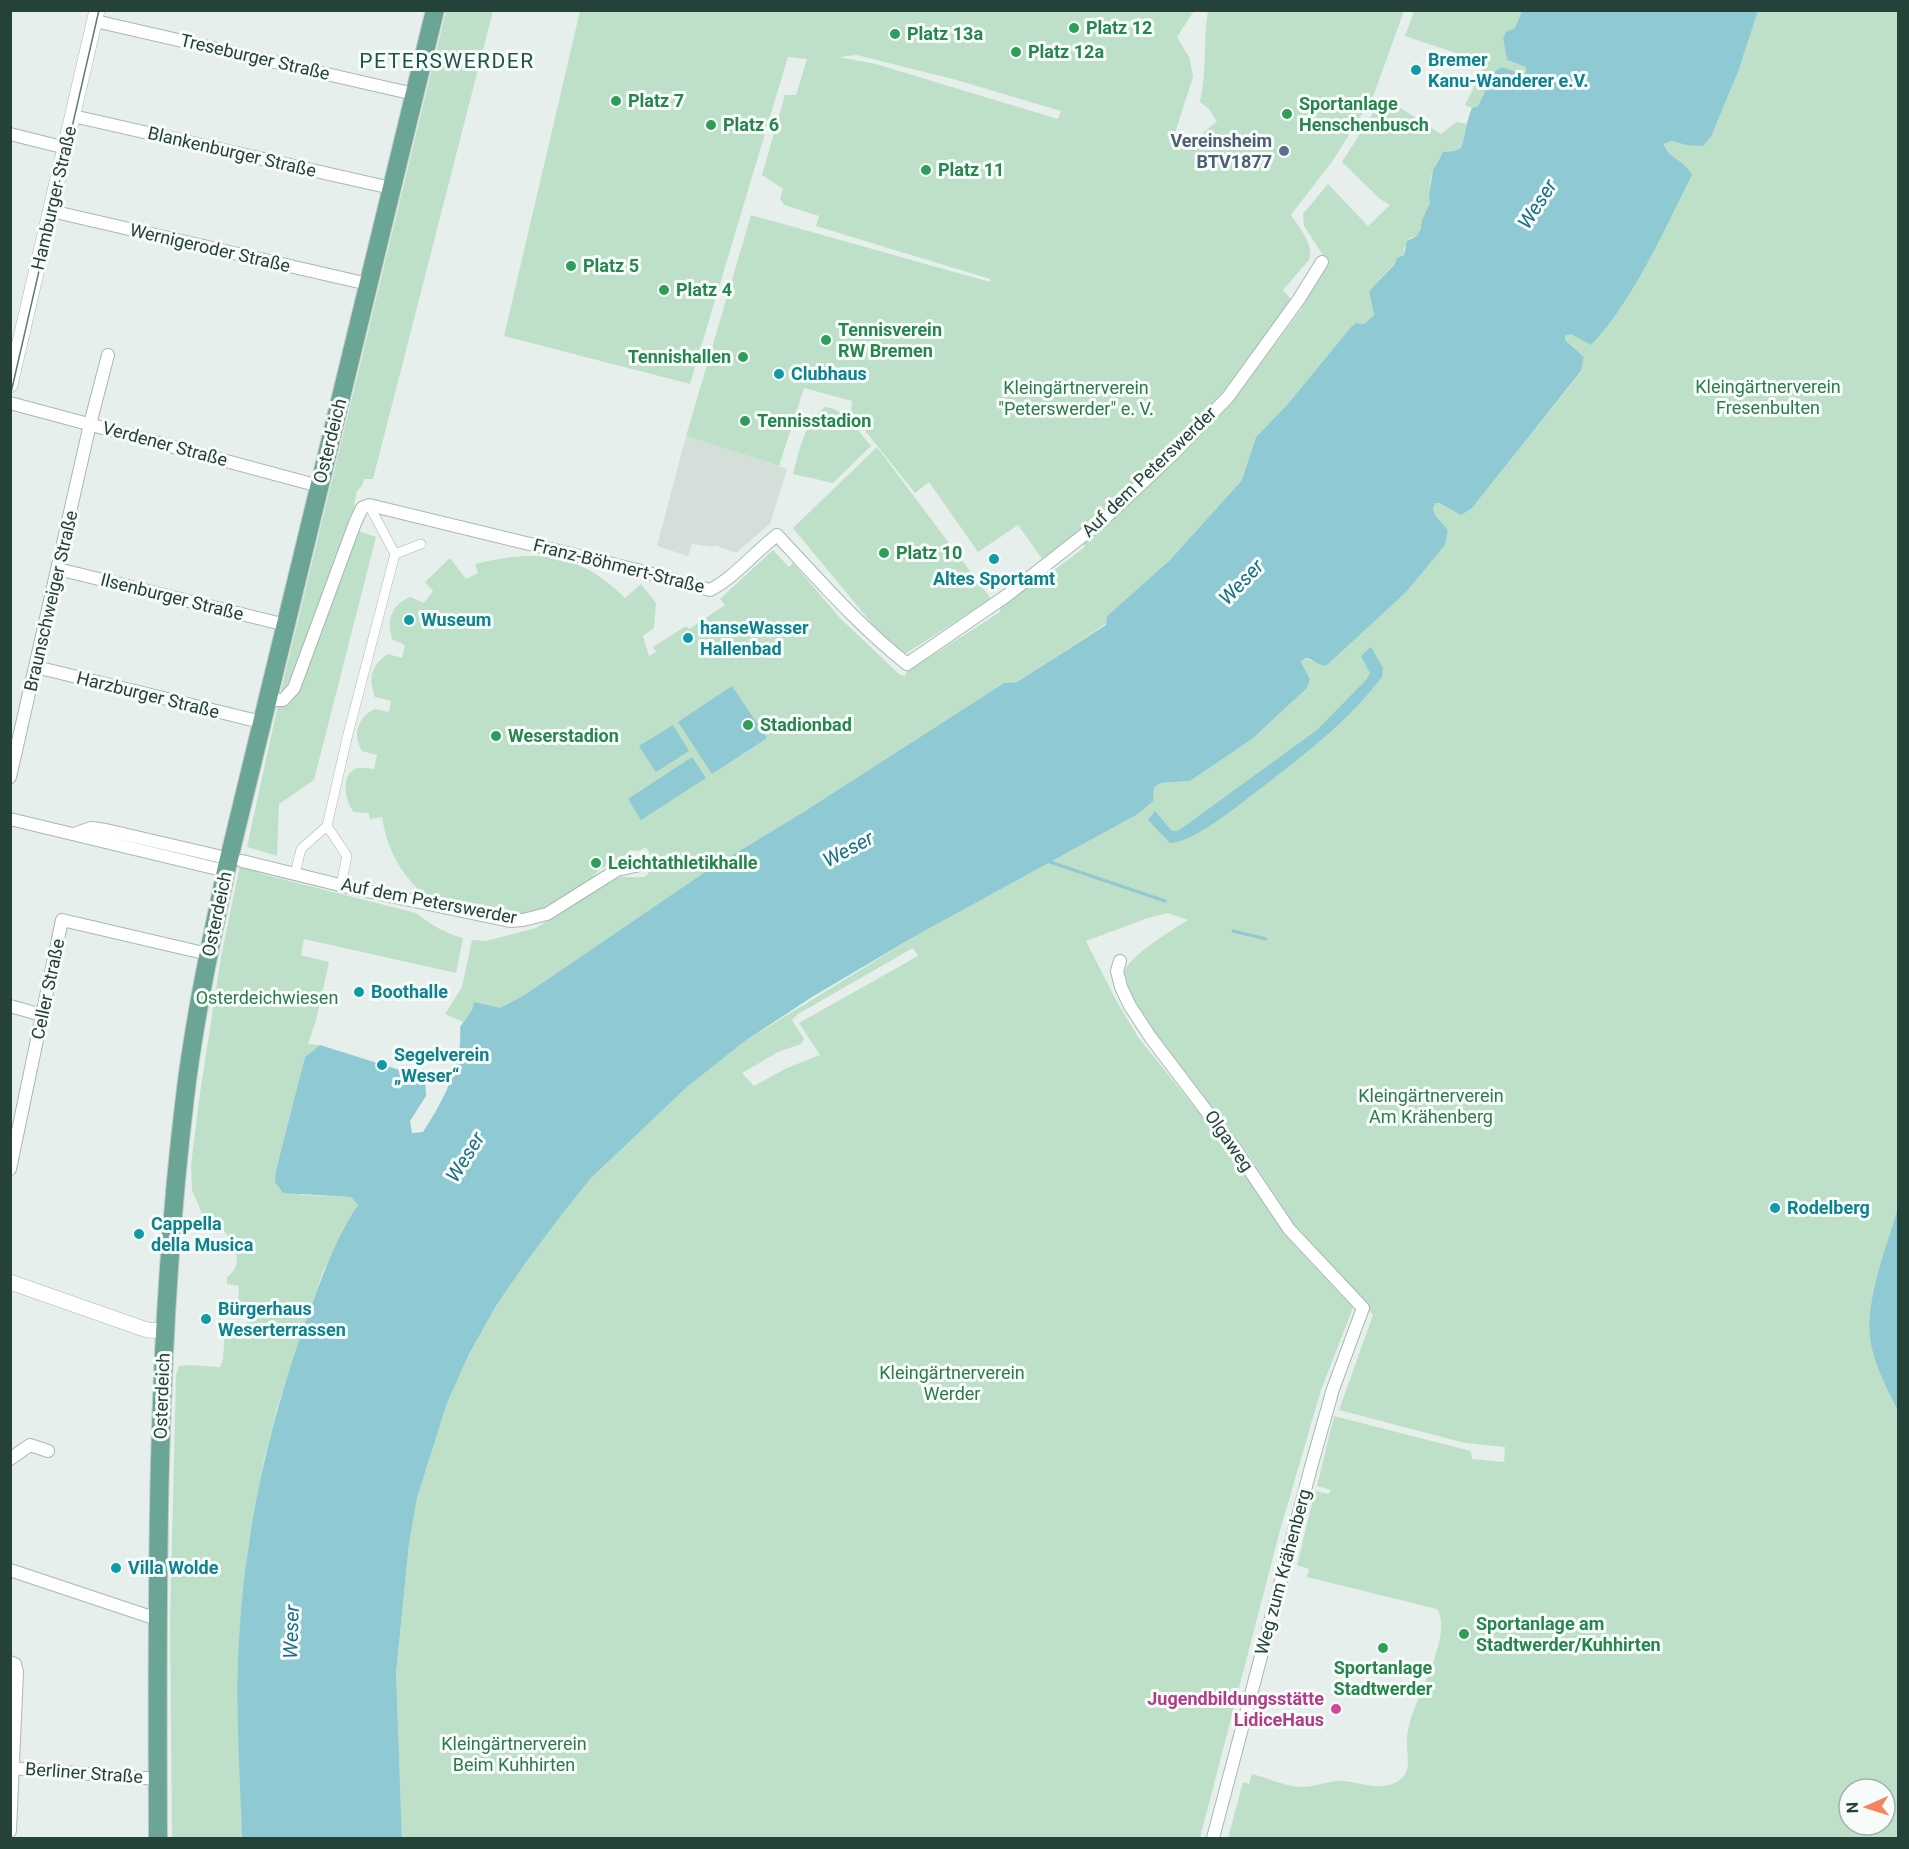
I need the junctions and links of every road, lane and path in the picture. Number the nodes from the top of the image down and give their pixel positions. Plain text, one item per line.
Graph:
1 (435, 10) edge
2 (96, 16) edge
3 (414, 94) junction
4 (73, 116) junction
5 (10, 134) edge
6 (66, 148) junction
7 (391, 188) junction
8 (51, 211) junction
9 (1322, 262) dead end
10 (368, 284) junction
11 (108, 355) dead end
12 (10, 385) edge
13 (10, 403) edge
14 (90, 424) junction
15 (319, 486) junction
16 (369, 505) junction
17 (421, 544) dead end
18 (395, 554) junction
19 (58, 569) junction
20 (286, 625) junction
21 (907, 664) joint
22 (36, 667) junction
23 (266, 700) junction
24 (261, 722) junction
25 (10, 777) edge
26 (10, 819) edge
27 (327, 826) junction
28 (229, 863) junction
29 (640, 865) dead end
30 (295, 874) junction
31 (341, 885) junction
32 (208, 954) junction
33 (1120, 961) dead end
34 (10, 1006) edge
35 (42, 1015) junction
36 (10, 1169) edge
37 (10, 1282) edge
38 (1363, 1308) joint
39 (165, 1331) junction
40 (48, 1451) dead end
41 (10, 1459) edge
42 (10, 1570) edge
43 (157, 1618) junction
44 (13, 1663) edge
45 (11, 1768) edge
46 (158, 1779) junction
47 (10, 1831) edge
48 (158, 1839) edge
49 (1213, 1839) edge

1 - 3 main road, Osterdeich
2 - 3 street, Treseburger Straße
2 - 4 street, Hamburger Straße
3 - 7 main road, Osterdeich
4 - 6 street, Hamburger Straße
4 - 7 street, Blankenburger Straße
5 - 6 street
6 - 8 street, Hamburger Straße
7 - 10 main road, Osterdeich
8 - 10 street, Wernigeroder Straße
8 - 12 street, Hamburger Straße
9 - 21 street, Auf dem Peterswerder
10 - 15 main road, Osterdeich
11 - 14 street, Braunschweiger Straße
13 - 14 street, Verdener Straße
14 - 15 street, Verdener Straße
14 - 19 street, Braunschweiger Straße
15 - 20 main road, Osterdeich
16 - 18 street
16 - 21 street, Franz-Böhmert-Straße
16 - 23 street
17 - 18 street
18 - 27 street
19 - 20 street, Ilsenburger Straße
19 - 22 street, Braunschweiger Straße
20 - 23 main road, Osterdeich
22 - 24 street, Harzburger Straße
22 - 25 street, Braunschweiger Straße
23 - 24 main road, Osterdeich
24 - 28 main road, Osterdeich
26 - 28 street, Auf dem Peterswerder
27 - 30 street
27 - 31 street
28 - 30 street, Auf dem Peterswerder
28 - 32 main road, Osterdeich
29 - 31 street, Auf dem Peterswerder
30 - 31 street, Auf dem Peterswerder
32 - 35 street, Celler Straße
32 - 39 main road, Osterdeich
33 - 38 street, Olgaweg
34 - 35 street
35 - 36 street, Celler Straße
37 - 39 street
38 - 49 street, Weg zum Krähenberg
39 - 43 main road, Osterdeich
40 - 41 street
42 - 43 street
43 - 46 main road, Osterdeich
44 - 45 street
45 - 46 street, Berliner Straße
45 - 47 street
46 - 48 main road, Osterdeich

